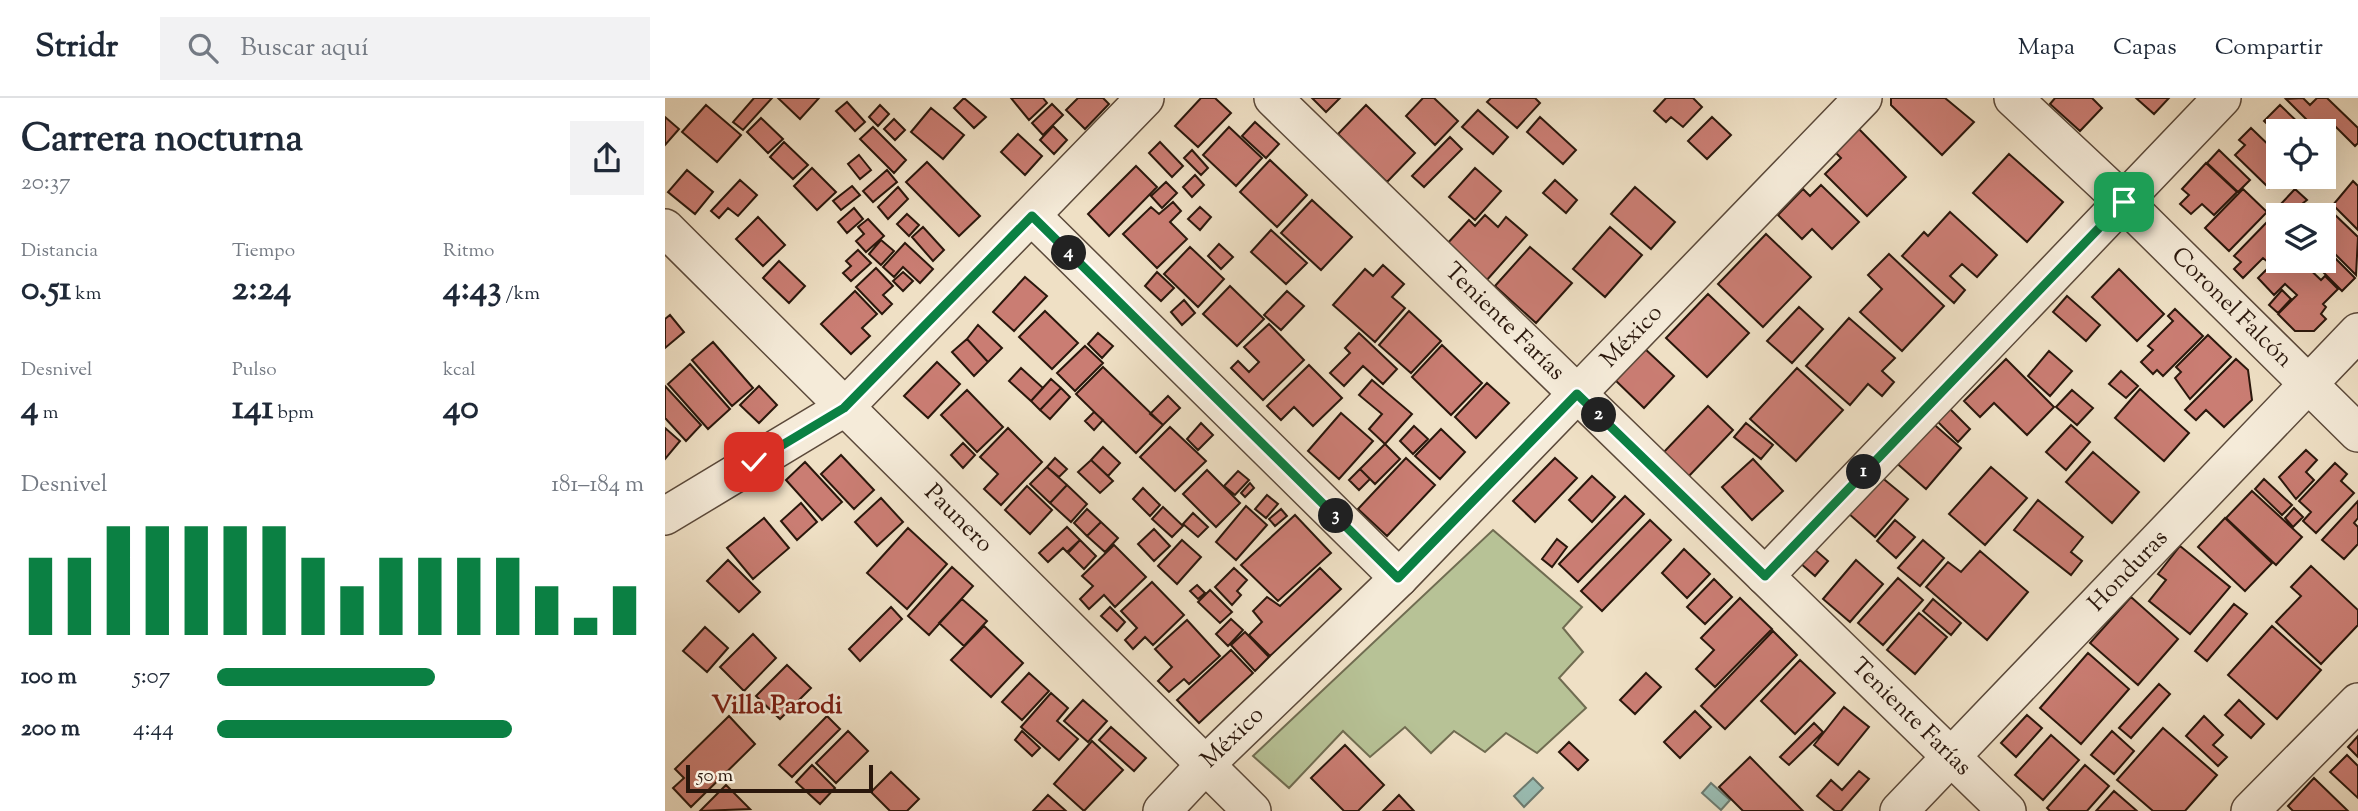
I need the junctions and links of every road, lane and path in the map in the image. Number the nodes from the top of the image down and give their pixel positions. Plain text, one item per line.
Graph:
1 (1145, 98) edge
2 (1273, 98) edge
3 (1863, 98) edge
4 (2013, 98) edge
5 (2222, 98) edge
6 (2124, 202) junction
7 (1032, 216) junction
8 (665, 228) edge
9 (2358, 332) edge
10 (2308, 385) junction
11 (1577, 394) junction
12 (844, 408) junction
13 (2358, 433) edge
14 (665, 516) edge
15 (1765, 576) junction
16 (1398, 578) junction
17 (2358, 702) edge
18 (1952, 758) junction
19 (1206, 764) junction
20 (1161, 811) edge
21 (1252, 811) edge
22 (1899, 811) edge
23 (2007, 811) edge
24 (2250, 811) edge

1 - 7 street
2 - 11 street, Teniente Farías
3 - 11 street, México
4 - 6 street, Coronel Falcón
5 - 6 street
6 - 10 street, Coronel Falcón
6 - 15 street
7 - 12 street
7 - 16 street
8 - 12 street, Paunero
9 - 10 street, Honduras
10 - 13 street, Coronel Falcón
10 - 18 street, Honduras
11 - 15 street, Teniente Farías
11 - 16 street, México
12 - 14 street
12 - 19 street, Paunero
15 - 18 street, Teniente Farías
16 - 19 street, México
17 - 24 street
18 - 22 street, Honduras
18 - 23 street, Teniente Farías
19 - 20 street, México
19 - 21 street, Paunero

